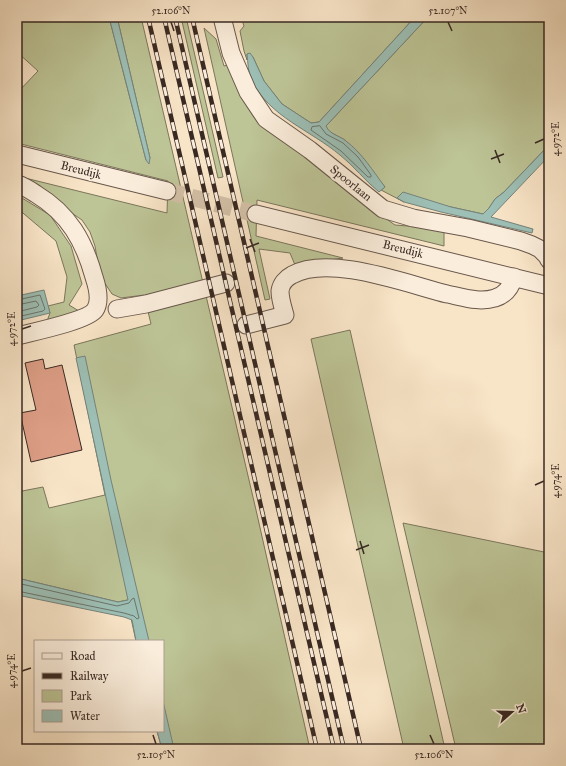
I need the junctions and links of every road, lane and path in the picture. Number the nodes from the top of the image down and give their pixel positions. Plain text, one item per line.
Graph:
1 (222, 17) edge
2 (17, 154) edge
3 (17, 184) edge
4 (167, 191) tunnel mouth
5 (256, 214) tunnel mouth
6 (549, 260) edge
7 (514, 277) junction
8 (226, 283) dead end
9 (549, 286) edge
10 (96, 305) junction
11 (246, 325) dead end
12 (17, 336) edge

1 - 6 street, Spoorlaan
2 - 4 street, Breudijk
3 - 10 street
5 - 7 street, Breudijk
7 - 9 street, Breudijk
7 - 11 street
8 - 10 street
10 - 12 street

